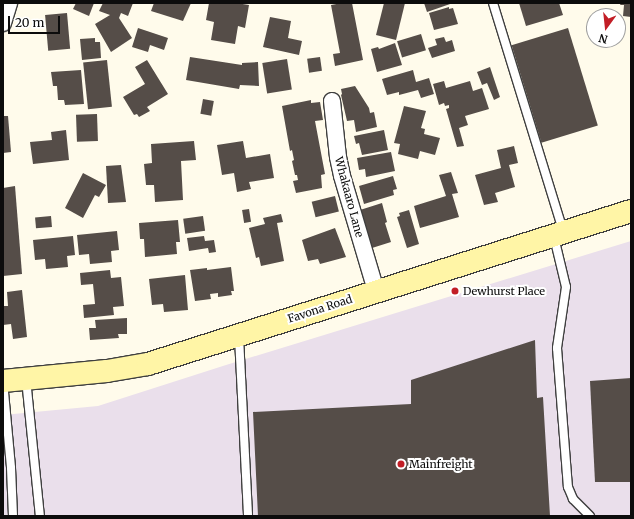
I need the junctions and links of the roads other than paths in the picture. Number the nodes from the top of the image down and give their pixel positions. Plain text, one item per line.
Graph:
1 (10, 3) edge
2 (494, 3) edge
3 (3, 23) edge
4 (332, 101) dead end
5 (631, 211) edge
6 (558, 233) junction
7 (376, 291) junction
8 (239, 334) junction
9 (25, 379) junction
10 (3, 381) edge
11 (12, 516) edge
12 (40, 516) edge
13 (248, 516) edge
14 (590, 516) edge

1 - 3 street
2 - 6 lane
4 - 7 street, Whakaaro Lane
5 - 6 main road, Favona Road
6 - 7 main road, Favona Road
6 - 14 lane
7 - 8 main road, Favona Road
8 - 9 main road, Favona Road
8 - 13 lane
9 - 10 main road, Favona Road
9 - 12 lane
10 - 11 lane

